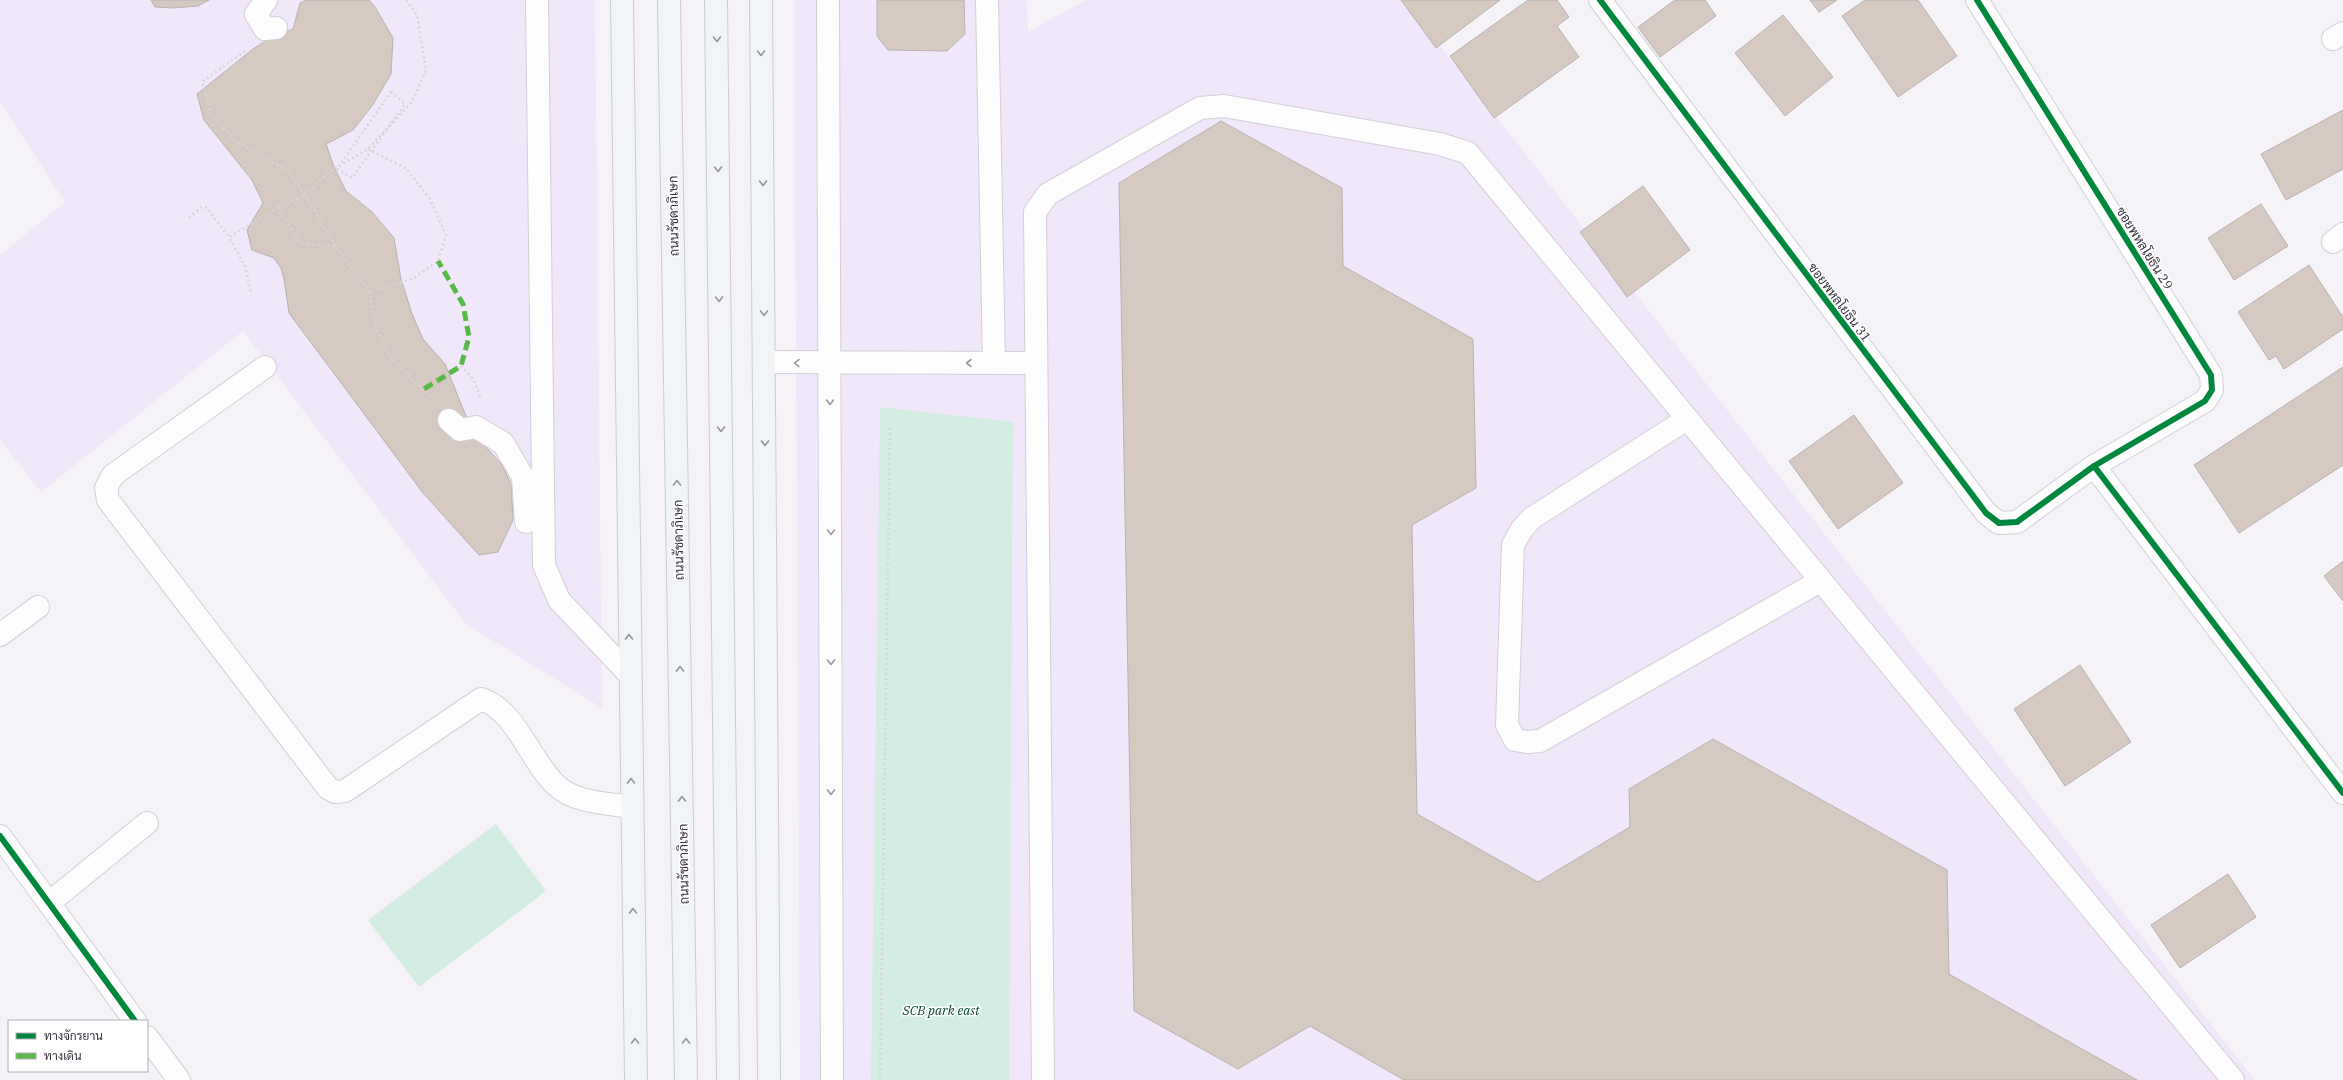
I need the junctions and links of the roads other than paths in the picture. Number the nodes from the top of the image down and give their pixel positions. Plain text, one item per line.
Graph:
1 (266, 0) edge
2 (537, 0) edge
3 (622, 0) edge
4 (669, 0) edge
5 (716, 0) edge
6 (761, 0) edge
7 (828, 0) edge
8 (987, 0) edge
9 (1600, 0) edge
10 (1977, 0) edge
11 (276, 28) road end
12 (765, 362) junction
13 (1036, 362) junction
14 (830, 363) junction
15 (994, 363) junction
16 (266, 367) dead end
17 (1687, 419) junction
18 (449, 420) road end
19 (2094, 466) junction
20 (526, 522) dead end
21 (1820, 581) junction
22 (38, 608) dead end
23 (0, 635) edge
24 (630, 675) junction
25 (2343, 793) edge
26 (631, 807) junction
27 (146, 823) dead end
28 (0, 836) edge
29 (49, 903) junction
30 (135, 1020) edge
31 (148, 1038) edge
32 (179, 1080) edge
33 (636, 1080) edge
34 (686, 1080) edge
35 (728, 1080) edge
36 (769, 1080) edge
37 (832, 1080) edge
38 (1043, 1080) edge
39 (2232, 1080) edge

1 - 11 street
2 - 24 street
24 -> 3 main road
34 -> 4 main road, ถนนรัชดาภิเษก
5 -> 35 main road
6 -> 12 main road
7 - 14 street
8 - 15 street
9 - 19 street, ซอยพหลโยธิน 31
10 - 19 street, ซอยพหลโยธิน 29
14 -> 12 street
12 -> 36 main road
13 - 15 street
13 - 17 street
13 - 38 street
15 -> 14 street
14 -> 37 street
16 - 26 street
17 - 21 street
17 - 21 street
18 - 20 street
19 - 25 street
21 - 39 street
22 - 23 street
26 -> 24 main road
33 -> 26 main road
27 - 29 street
28 - 29 street
29 - 30 street
31 - 32 street

